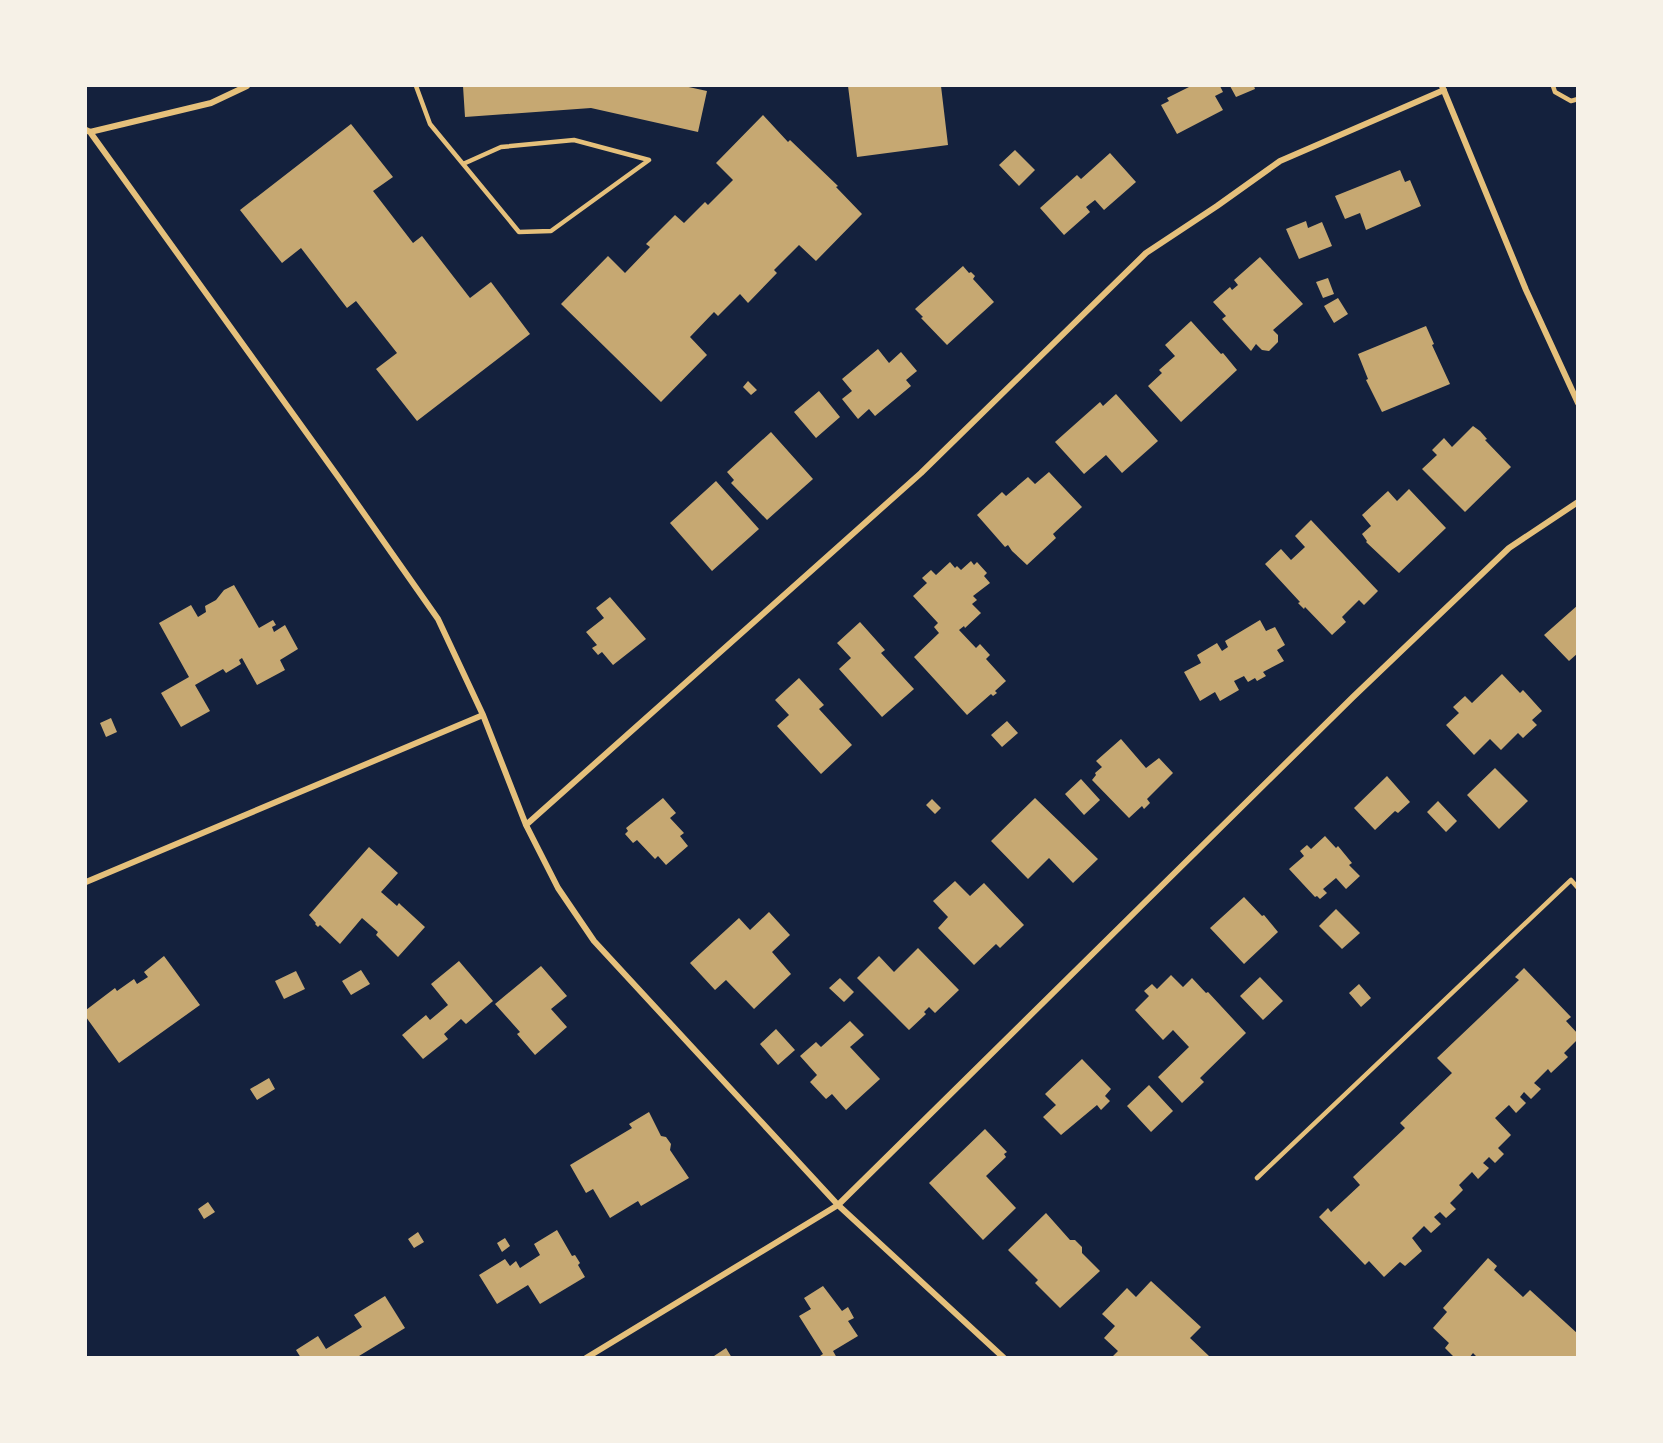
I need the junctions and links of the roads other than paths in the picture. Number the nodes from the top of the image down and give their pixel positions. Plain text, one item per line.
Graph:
1 (247, 86) edge
2 (416, 86) edge
3 (1553, 86) edge
4 (1443, 88) edge
5 (1578, 99) edge
6 (88, 131) edge
7 (463, 164) junction
8 (1578, 403) edge
9 (1578, 502) edge
10 (483, 715) junction
11 (526, 825) junction
12 (86, 882) edge
13 (1578, 888) edge
14 (1257, 1178) dead end
15 (838, 1205) junction
16 (586, 1358) edge
17 (1004, 1358) edge

1 - 6 street
2 - 7 lane
3 - 5 lane
4 - 8 street
4 - 11 street
6 - 10 street
7 - 7 lane
9 - 15 street
10 - 11 street
10 - 12 street
11 - 15 street
13 - 14 lane
15 - 16 street
15 - 17 street

